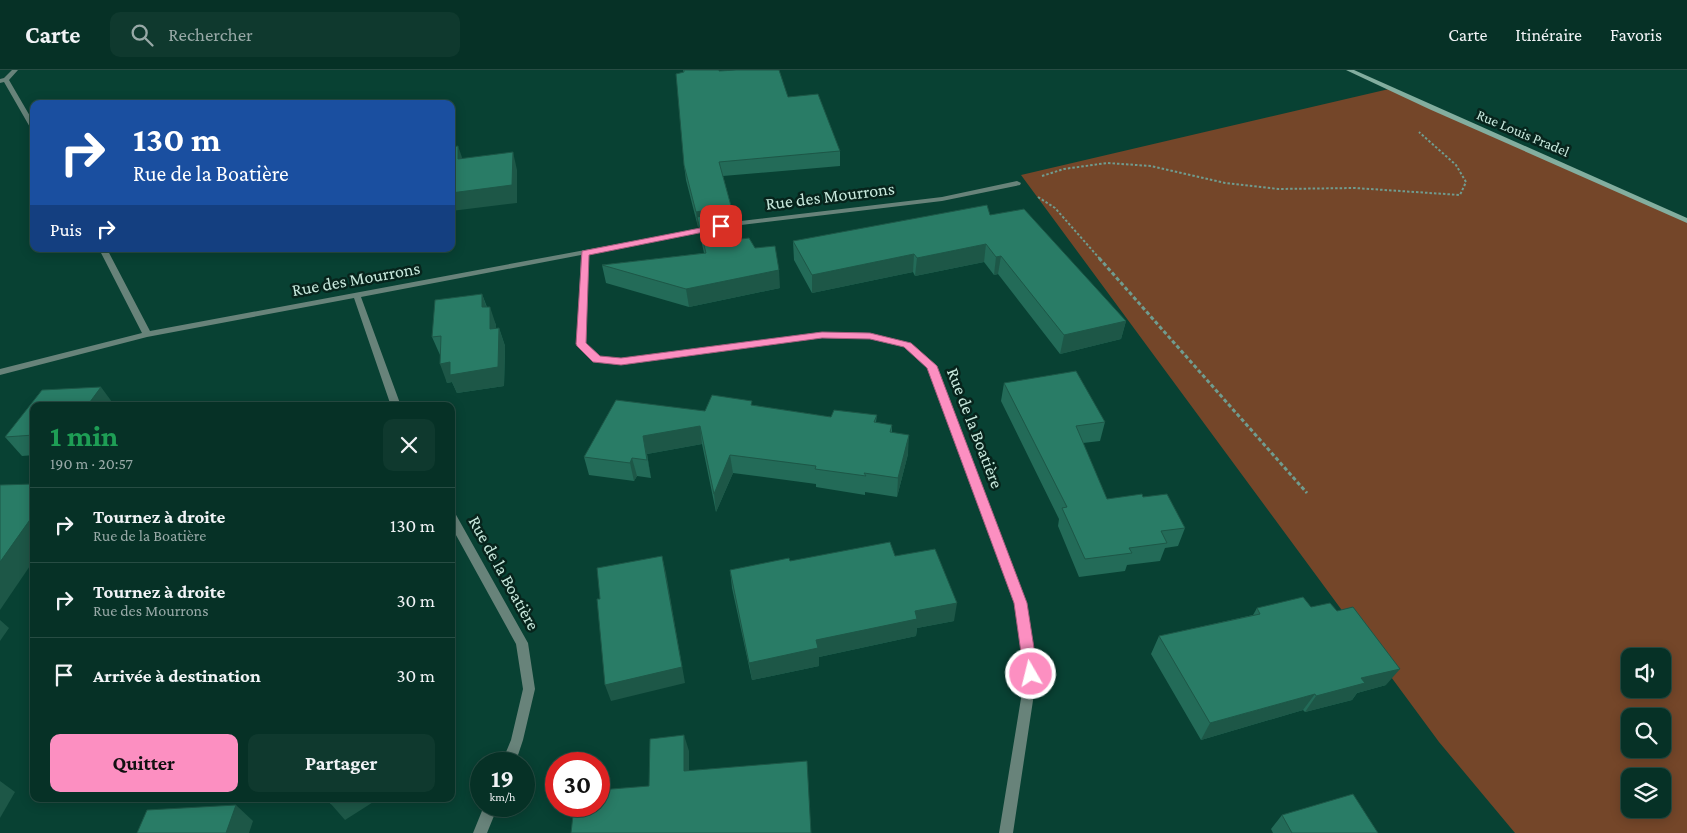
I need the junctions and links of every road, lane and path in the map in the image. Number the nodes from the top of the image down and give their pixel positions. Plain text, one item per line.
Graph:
1 (15, 70) edge
2 (1349, 70) edge
3 (3, 80) edge
4 (1431, 108) junction
5 (30, 123) edge
6 (1017, 183) junction
7 (1687, 221) edge
8 (105, 252) edge
9 (585, 253) junction
10 (358, 296) junction
11 (147, 334) junction
12 (0, 372) edge
13 (395, 402) edge
14 (1307, 493) dead end
15 (455, 523) edge
16 (512, 752) edge
17 (487, 817) edge
18 (480, 833) edge
19 (1006, 833) edge

1 - 3 street
2 - 4 main road, Rue Louis Pradel
3 - 5 street
4 - 6 path
4 - 7 main road, Rue Louis Pradel
6 - 9 street, Rue des Mourrons
6 - 14 path
8 - 11 street
9 - 10 street, Rue des Mourrons
9 - 19 street, Rue de la Boatière
10 - 11 street, Rue des Mourrons
10 - 13 street
11 - 12 street, Rue des Mourrons
15 - 16 street, Rue de la Boatière
17 - 18 street

